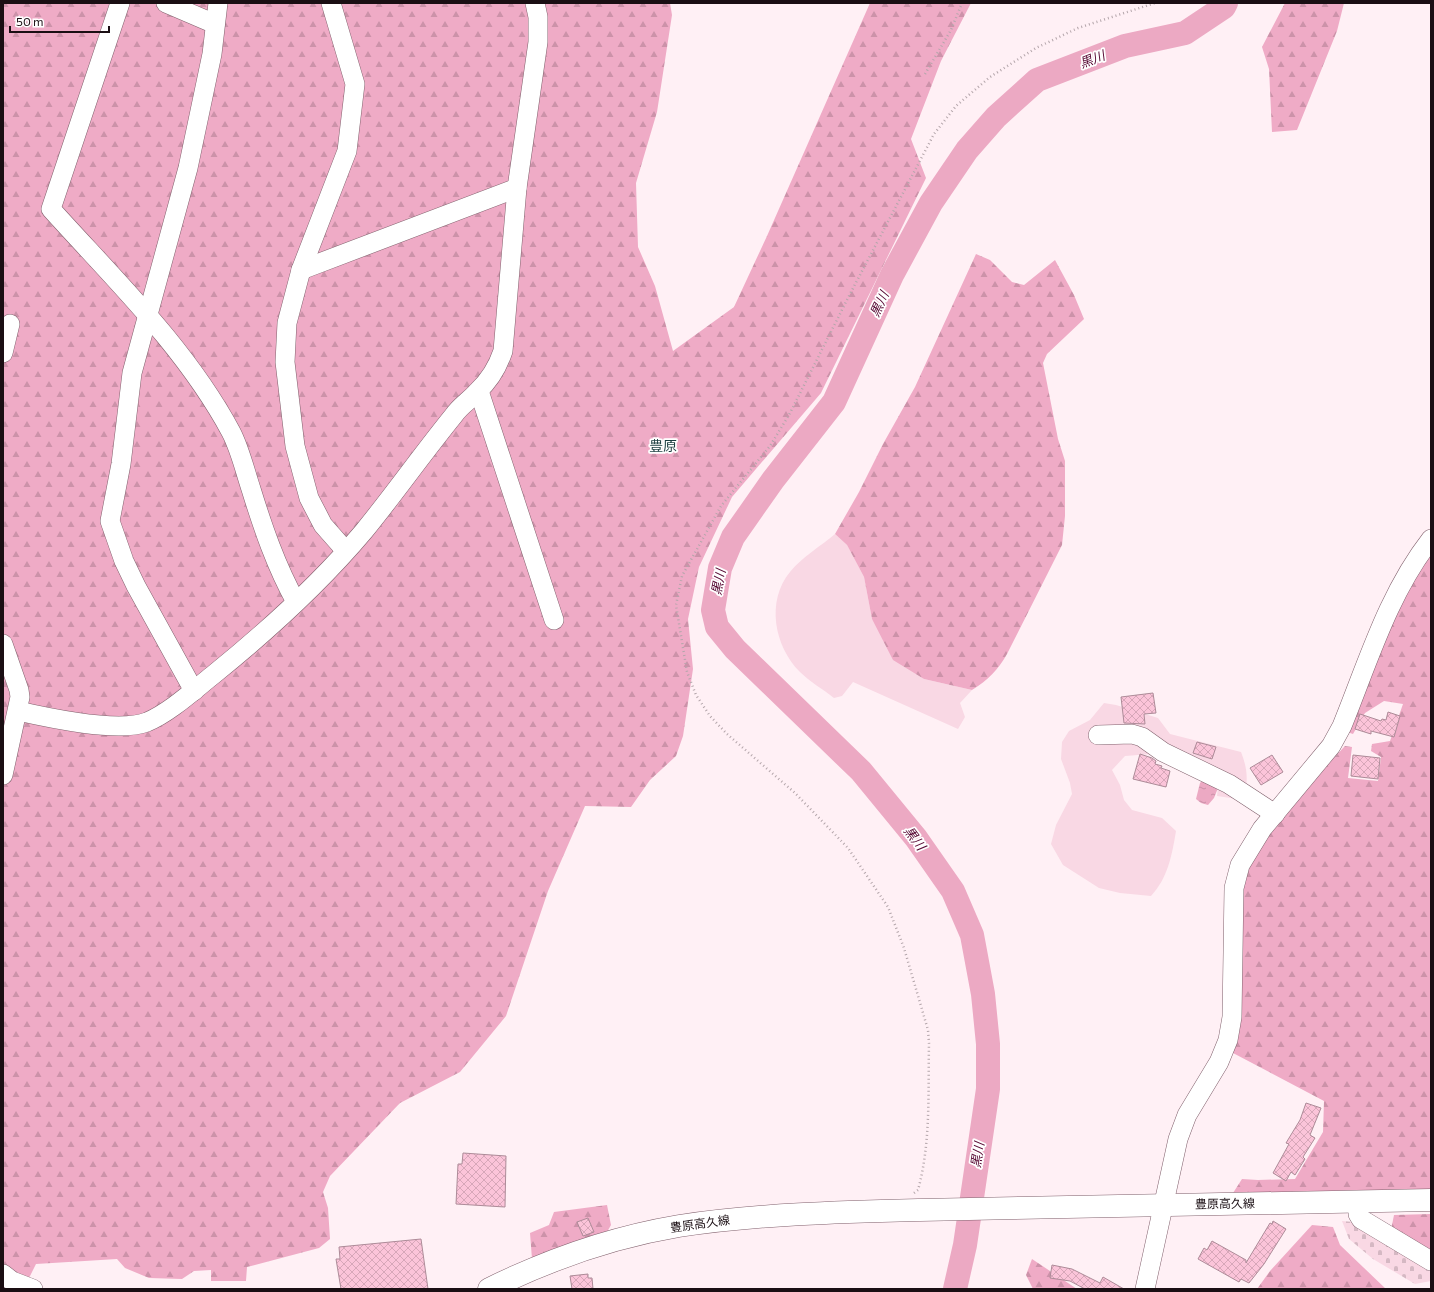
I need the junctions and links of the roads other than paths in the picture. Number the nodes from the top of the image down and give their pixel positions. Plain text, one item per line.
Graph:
1 (120, 3) edge
2 (166, 3) edge
3 (218, 3) edge
4 (331, 3) edge
5 (535, 3) edge
6 (215, 24) junction
7 (516, 188) junction
8 (300, 270) junction
9 (147, 316) junction
10 (10, 324) dead end
11 (3, 353) edge
12 (479, 391) junction
13 (1431, 539) edge
14 (345, 550) junction
15 (296, 602) junction
16 (554, 620) dead end
17 (3, 644) edge
18 (194, 690) junction
19 (18, 711) junction
20 (1098, 736) dead end
21 (3, 775) edge
22 (1274, 814) junction
23 (1431, 1200) edge
24 (1358, 1201) junction
25 (1162, 1205) junction
26 (1431, 1261) edge
27 (3, 1274) edge
28 (33, 1289) edge
29 (489, 1289) edge
30 (1145, 1289) edge

1 - 9 street
2 - 6 street
3 - 6 street
4 - 8 street
5 - 7 street
6 - 9 street
7 - 8 street
7 - 12 street
8 - 14 street
9 - 15 street
9 - 18 street
10 - 11 street
12 - 14 street
12 - 16 street
13 - 22 street
14 - 15 street
15 - 18 street
17 - 19 street
18 - 19 street
19 - 21 street
20 - 22 street
22 - 25 street
23 - 24 main road, 豊原高久線
24 - 25 main road, 豊原高久線
24 - 26 street
25 - 29 main road, 豊原高久線
25 - 30 street
27 - 28 street

